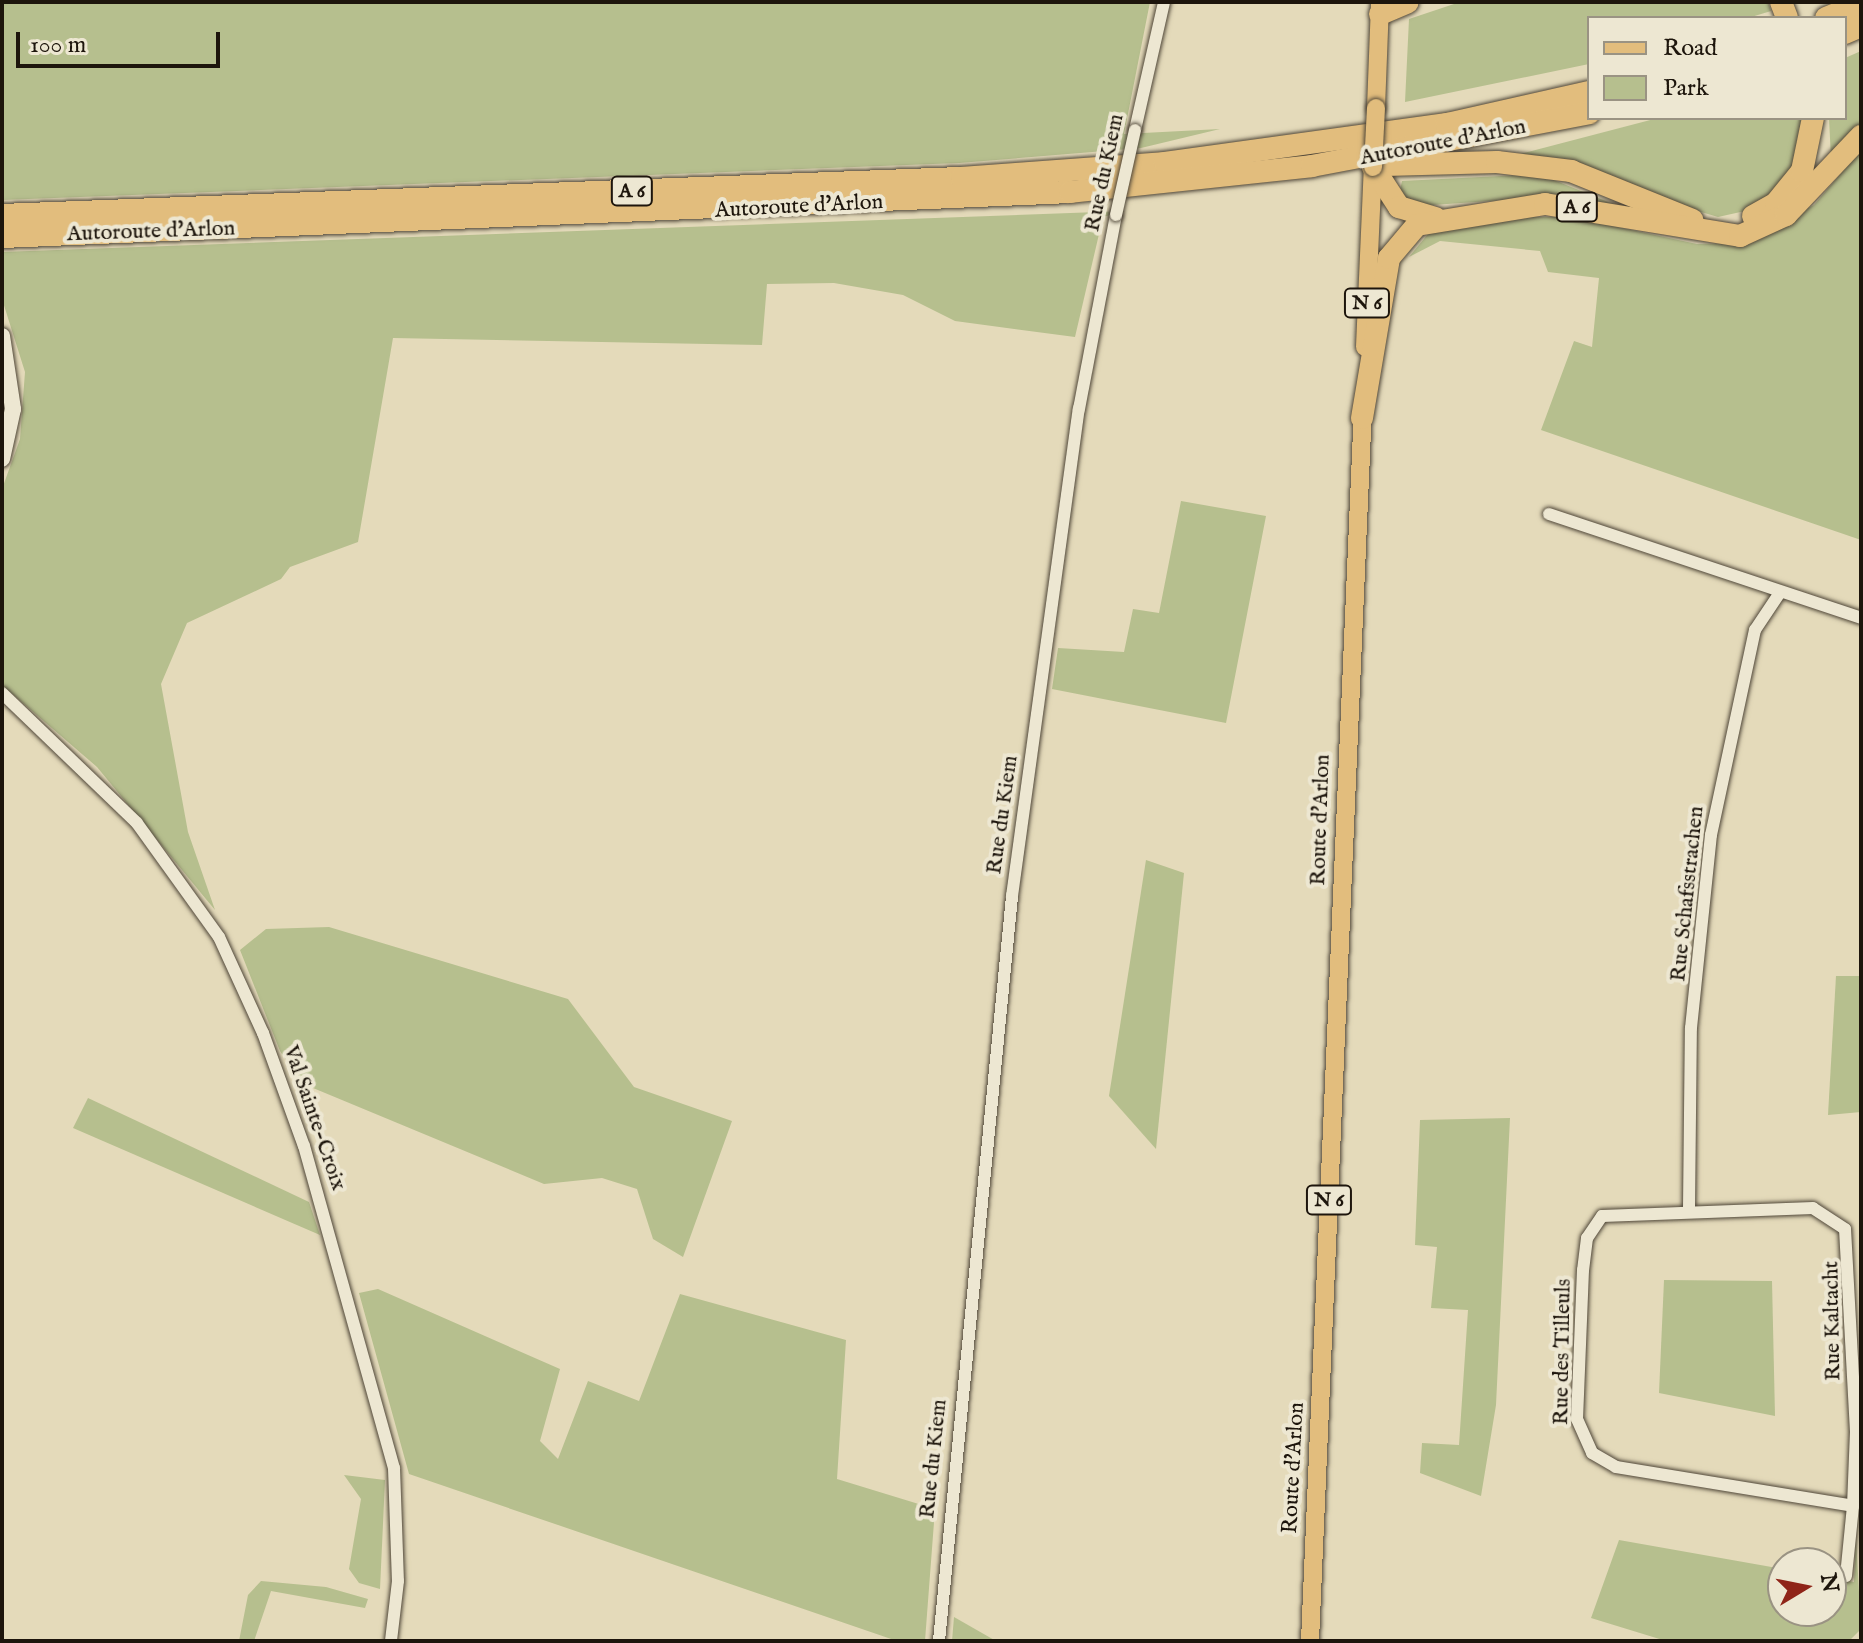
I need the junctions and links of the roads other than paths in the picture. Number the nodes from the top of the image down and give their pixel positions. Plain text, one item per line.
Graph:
1 (1164, 2) edge
2 (1408, 2) edge
3 (1380, 8) edge
4 (1587, 92) edge
5 (1587, 113) edge
6 (1816, 120) edge
7 (1816, 120) edge
8 (1861, 136) edge
9 (1312, 166) junction
10 (1376, 183) junction
11 (2, 215) edge
12 (1435, 218) junction
13 (1717, 235) junction
14 (2, 237) edge
15 (2, 336) edge
16 (1362, 418) junction
17 (2, 459) edge
18 (1549, 514) dead end
19 (1779, 594) junction
20 (1861, 618) edge
21 (2, 693) edge
22 (1689, 1209) junction
23 (1853, 1506) junction
24 (1847, 1566) edge
25 (391, 1641) edge
26 (939, 1641) edge
27 (1310, 1641) edge

1 - 26 street, Rue du Kiem, bridge
2 - 3 highway, N 6
3 - 10 main road, Route d'Arlon / N 6, bridge
4 - 11 highway, Autoroute d'Arlon / A 6
5 - 9 highway, Autoroute d'Arlon / A 6
6 - 9 highway
7 - 13 highway, A 6
8 - 13 highway, A 6
9 - 14 highway, Autoroute d'Arlon / A 6
10 - 12 highway, A 6
10 - 16 main road, Route d'Arlon / N 6
12 - 13 highway, A 6
12 - 16 highway, A 6
15 - 17 main road
16 - 27 main road, Route d'Arlon / N 6
18 - 19 street
19 - 20 street
19 - 22 street, Rue Schafsstrachen
21 - 25 street, Val Sainte-Croix
22 - 23 street, Rue Kaltacht
22 - 23 street, Rue des Tilleuls
23 - 24 street, Rue Kaltacht

